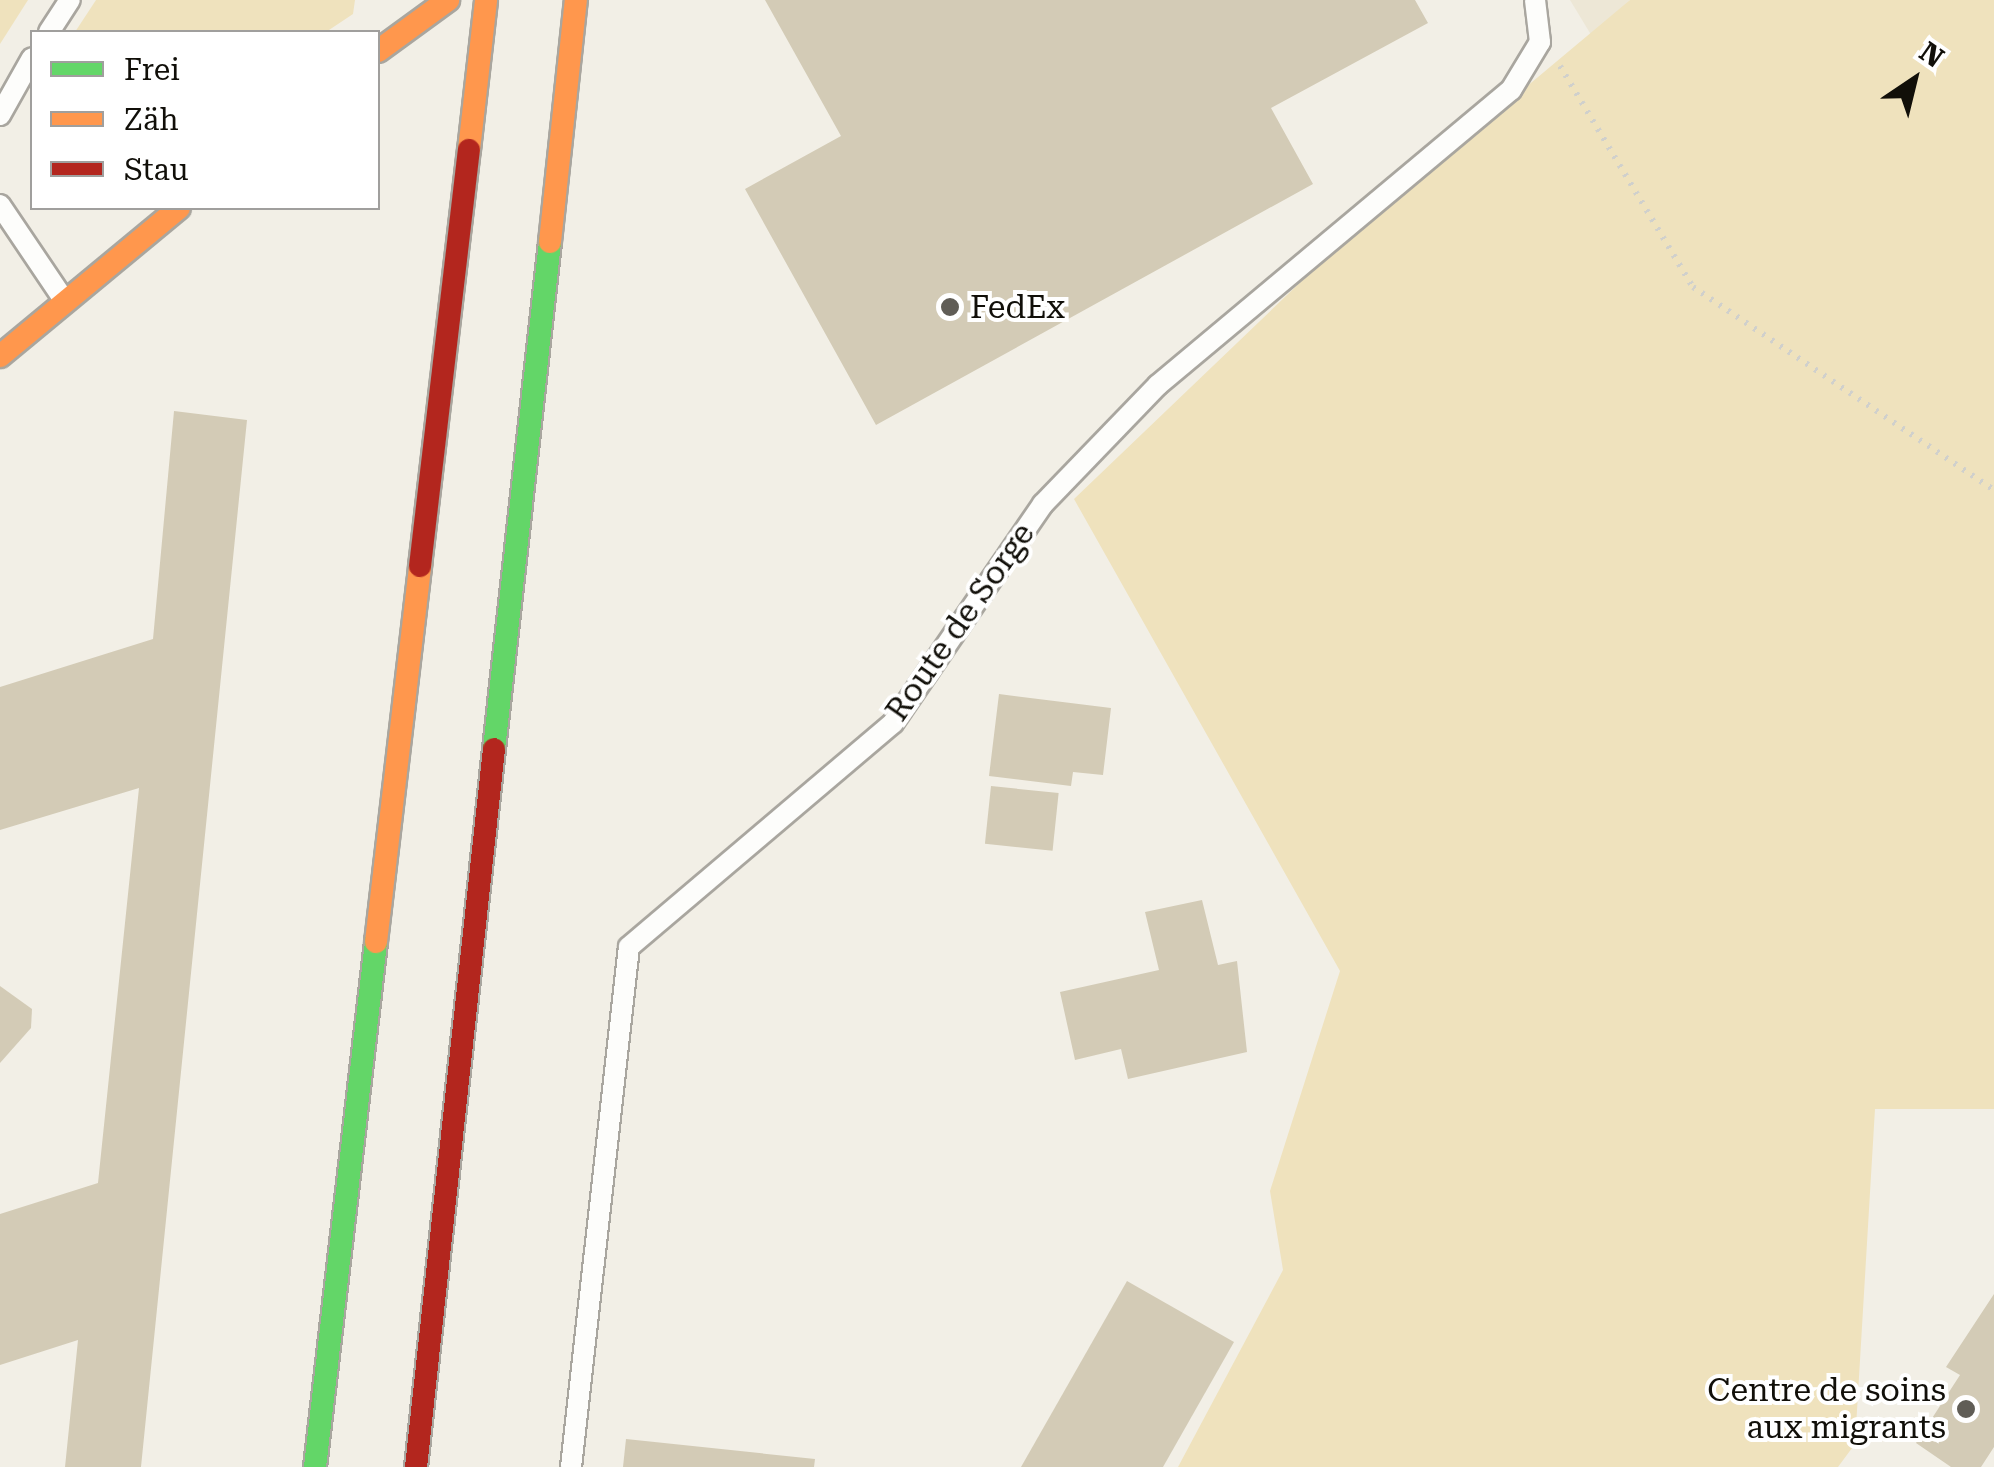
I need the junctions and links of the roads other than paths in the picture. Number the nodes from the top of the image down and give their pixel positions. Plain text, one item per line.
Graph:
1 (70, 0) edge
2 (448, 0) edge
3 (486, 0) edge
4 (576, 0) edge
5 (1545, 4) edge
6 (50, 30) edge
7 (382, 48) edge
8 (30, 62) edge
9 (0, 115) edge
10 (0, 205) edge
11 (177, 210) edge
12 (66, 302) junction
13 (0, 356) edge
14 (314, 1467) edge
15 (416, 1467) edge
16 (571, 1467) edge

1 - 6 lane
2 - 7 main road
3 - 14 main road
4 - 15 main road
5 - 16 lane, Route de Sorge
8 - 9 lane
10 - 12 lane
11 - 12 main road
12 - 13 main road

